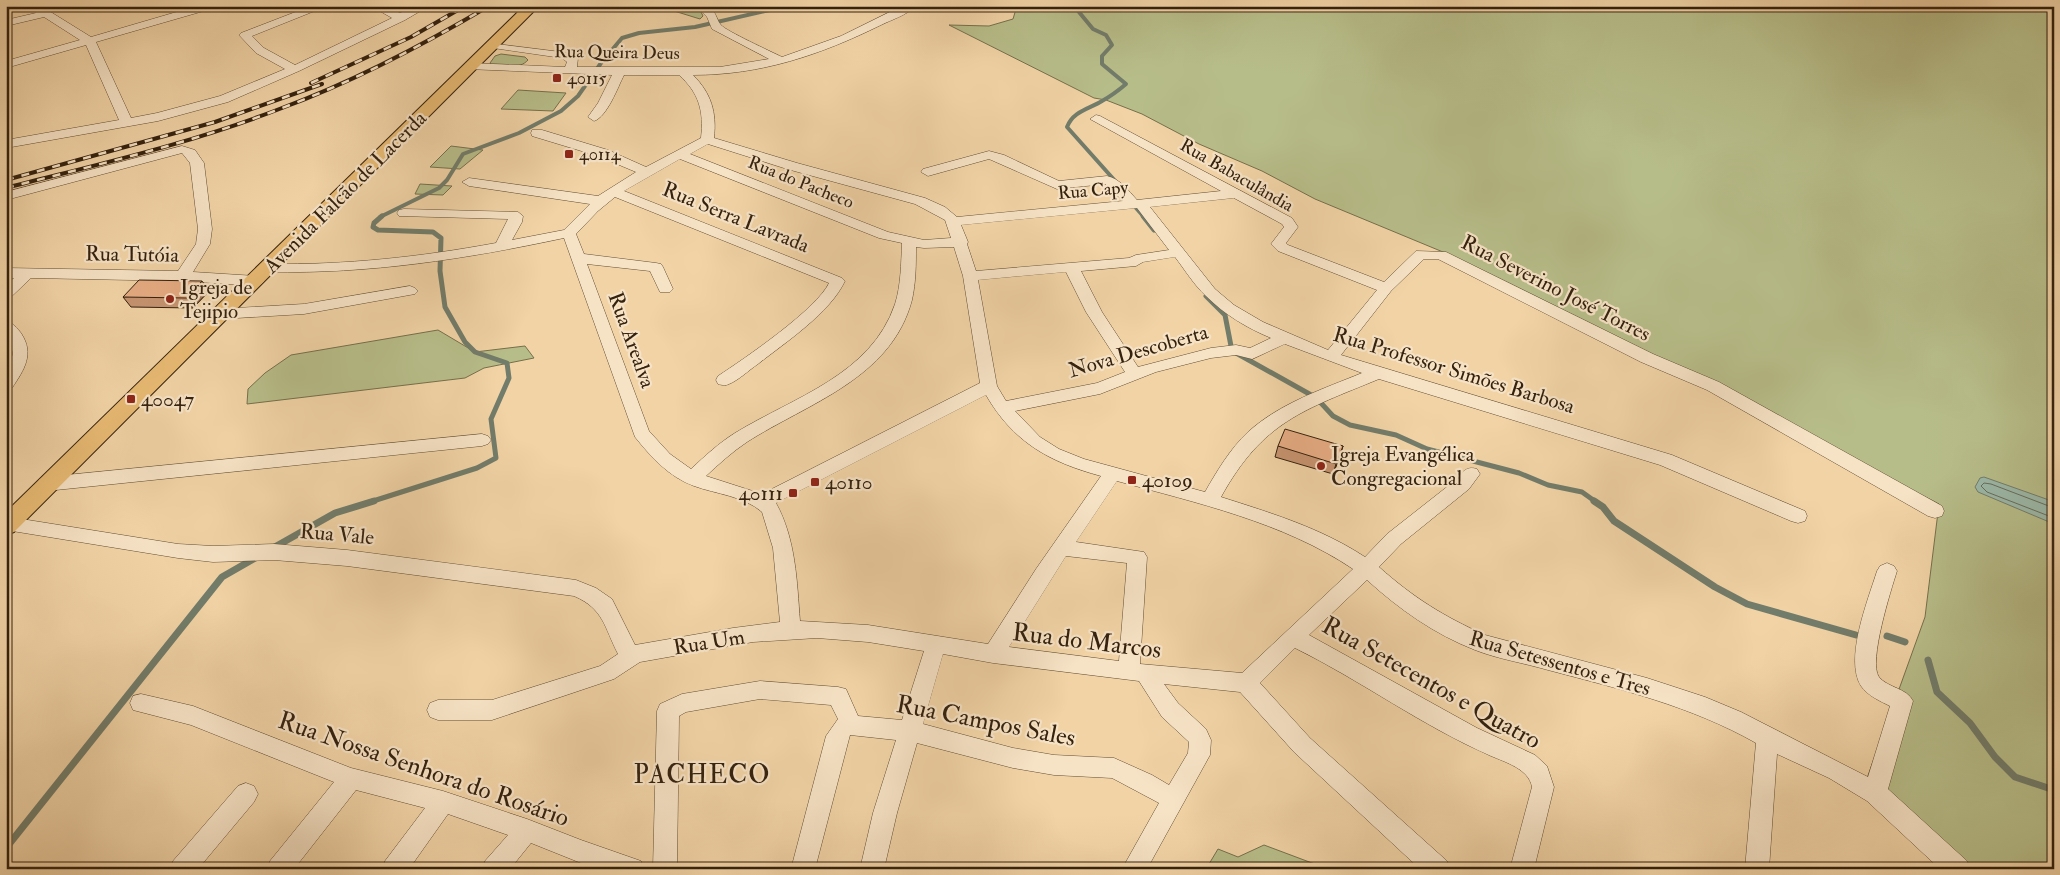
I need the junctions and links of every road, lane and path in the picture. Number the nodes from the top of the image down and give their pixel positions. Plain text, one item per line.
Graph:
1 (33, 6) edge
2 (210, 6) edge
3 (322, 6) edge
4 (376, 6) edge
5 (501, 6) edge
6 (885, 6) edge
7 (423, 7) edge
8 (909, 7) edge
9 (530, 9) edge
10 (44, 14) junction
11 (865, 15) dead end
12 (401, 18) junction
13 (711, 18) dead end
14 (6, 23) edge
15 (833, 30) dead end
16 (90, 41) junction
17 (493, 45) junction
18 (547, 53) junction
19 (777, 59) junction
20 (6, 65) edge
21 (471, 67) junction
22 (533, 68) junction
23 (295, 69) junction
24 (574, 70) junction
25 (620, 70) junction
26 (682, 71) junction
27 (594, 117) dead end
28 (1096, 119) dead end
29 (127, 123) junction
30 (537, 133) dead end
31 (46, 137) junction
32 (707, 140) junction
33 (6, 144) edge
34 (6, 150) edge
35 (680, 154) junction
36 (647, 172) junction
37 (928, 172) dead end
38 (469, 182) dead end
39 (615, 192) junction
40 (1237, 194) junction
41 (6, 196) edge
42 (601, 201) junction
43 (1137, 204) junction
44 (404, 213) dead end
45 (953, 222) junction
46 (569, 233) junction
47 (909, 242) junction
48 (960, 242) junction
49 (502, 245) junction
50 (1169, 254) dead end
51 (578, 258) junction
52 (1071, 267) junction
53 (6, 273) edge
54 (28, 273) junction
55 (262, 274) junction
56 (184, 276) junction
57 (970, 276) junction
58 (1386, 288) junction
59 (665, 289) dead end
60 (410, 291) dead end
61 (6, 294) edge
62 (220, 314) junction
63 (6, 326) edge
64 (1284, 338) junction
65 (1331, 357) junction
66 (1378, 373) junction
67 (1135, 375) junction
68 (724, 380) dead end
69 (6, 384) edge
70 (989, 386) junction
71 (1002, 408) junction
72 (482, 440) dead end
73 (1112, 474) junction
74 (1471, 474) dead end
75 (693, 478) junction
76 (46, 484) junction
77 (1210, 500) junction
78 (764, 501) junction
79 (1935, 511) dead end
80 (1798, 516) dead end
81 (7, 525) edge
82 (1061, 548) junction
83 (1367, 568) junction
84 (1888, 571) dead end
85 (792, 630) junction
86 (1294, 637) junction
87 (936, 644) junction
88 (631, 653) junction
89 (993, 654) junction
90 (1138, 674) junction
91 (1246, 683) junction
92 (140, 703) dead end
93 (438, 710) dead end
94 (846, 726) junction
95 (910, 731) junction
96 (1767, 738) junction
97 (351, 778) junction
98 (1874, 793) junction
99 (246, 794) dead end
100 (1172, 799) junction
101 (443, 802) junction
102 (527, 830) junction
103 (182, 869) edge
104 (279, 869) edge
105 (394, 869) edge
106 (494, 869) edge
107 (632, 869) edge
108 (665, 869) edge
109 (803, 869) edge
110 (872, 869) edge
111 (1134, 869) edge
112 (1438, 869) edge
113 (1522, 869) edge
114 (1757, 869) edge
115 (1958, 869) edge

1 - 10 street
2 - 16 street
3 - 23 street
4 - 12 street
5 - 9 street
6 - 11 street
7 - 12 street
8 - 19 street, Rua Queira Deus
9 - 17 main road, Avenida Falcão de Lacerda
10 - 14 street
10 - 16 street
12 - 23 street
13 - 19 street
15 - 19 street, Rua Queira Deus
16 - 20 street
16 - 29 street
17 - 18 street
17 - 21 main road, Avenida Falcão de Lacerda
18 - 22 street
18 - 24 street
19 - 26 street, Rua Queira Deus
21 - 22 street, Rua Queira Deus
21 - 55 main road, Avenida Falcão de Lacerda
22 - 24 street, Rua Queira Deus
23 - 29 street
24 - 25 street, Rua Queira Deus
25 - 26 street, Rua Queira Deus
25 - 27 street
26 - 32 street
28 - 40 street, Rua Babaculândia
29 - 31 street
30 - 36 street
31 - 33 street
31 - 34 street
32 - 35 street
32 - 45 street
35 - 36 street
35 - 47 street, Rua do Pacheco
36 - 39 street
37 - 43 street, Rua Professor Simões Barbosa
38 - 42 street
39 - 42 street
39 - 68 street, Rua Serra Lavrada
40 - 43 street, Rua Capy
40 - 58 street, Rua Babaculândia
41 - 56 street
42 - 46 street
43 - 45 street, Rua Capy
43 - 64 street, Rua Professor Simões Barbosa
44 - 49 street
45 - 48 street
46 - 49 street, Rua Tutóia
46 - 51 street, Rua Arealva
47 - 48 street, Rua do Pacheco
47 - 75 street
48 - 57 street
49 - 55 street, Rua Tutóia
50 - 52 street
51 - 59 street
51 - 75 street, Rua Arealva
52 - 57 street
52 - 67 street
53 - 54 street, Rua Tutóia
54 - 56 street, Rua Tutóia
54 - 61 street
55 - 56 street, Rua Tutóia
55 - 62 main road, Avenida Falcão de Lacerda
57 - 70 street
58 - 65 street, Rua Severino José Torres
58 - 79 street, Rua Severino José Torres
60 - 62 street
62 - 76 main road, Avenida Falcão de Lacerda
63 - 69 street
64 - 65 street, Rua Professor Simões Barbosa
64 - 67 street, Nova Descoberta
65 - 66 street, Rua Professor Simões Barbosa
66 - 77 street
66 - 80 street, Rua Professor Simões Barbosa
67 - 71 street, Nova Descoberta
70 - 71 street, Rua Setessentos e Tres
70 - 78 street
71 - 73 street, Rua Setessentos e Tres
72 - 76 street
73 - 77 street, Rua Setessentos e Tres
73 - 82 street
74 - 83 street
75 - 78 street, Rua Arealva
76 - 81 main road, Avenida Falcão de Lacerda
77 - 83 street, Rua Setessentos e Tres
78 - 85 street
81 - 88 street, Rua Vale
82 - 89 street
82 - 90 street
83 - 86 street
83 - 96 street, Rua Setessentos e Tres
84 - 98 street
85 - 87 street, Rua do Marcos
85 - 88 street, Rua Um
86 - 91 street
86 - 113 street, Rua Setecentos e Quatro
87 - 89 street, Rua do Marcos
87 - 95 street
88 - 93 street
89 - 90 street, Rua do Marcos
90 - 91 street, Rua do Marcos
90 - 100 street
91 - 112 street
92 - 97 street, Rua Nossa Senhora do Rosário
94 - 95 street, Rua Campos Sales
94 - 108 street
94 - 109 street
95 - 100 street, Rua Campos Sales
95 - 110 street
96 - 98 street, Rua Setessentos e Tres
96 - 114 street
97 - 101 street, Rua Nossa Senhora do Rosário
97 - 104 street
98 - 115 street, Rua Setessentos e Tres
99 - 103 street
100 - 111 street
101 - 102 street, Rua Nossa Senhora do Rosário
101 - 105 street
102 - 106 street
102 - 107 street, Rua Nossa Senhora do Rosário

